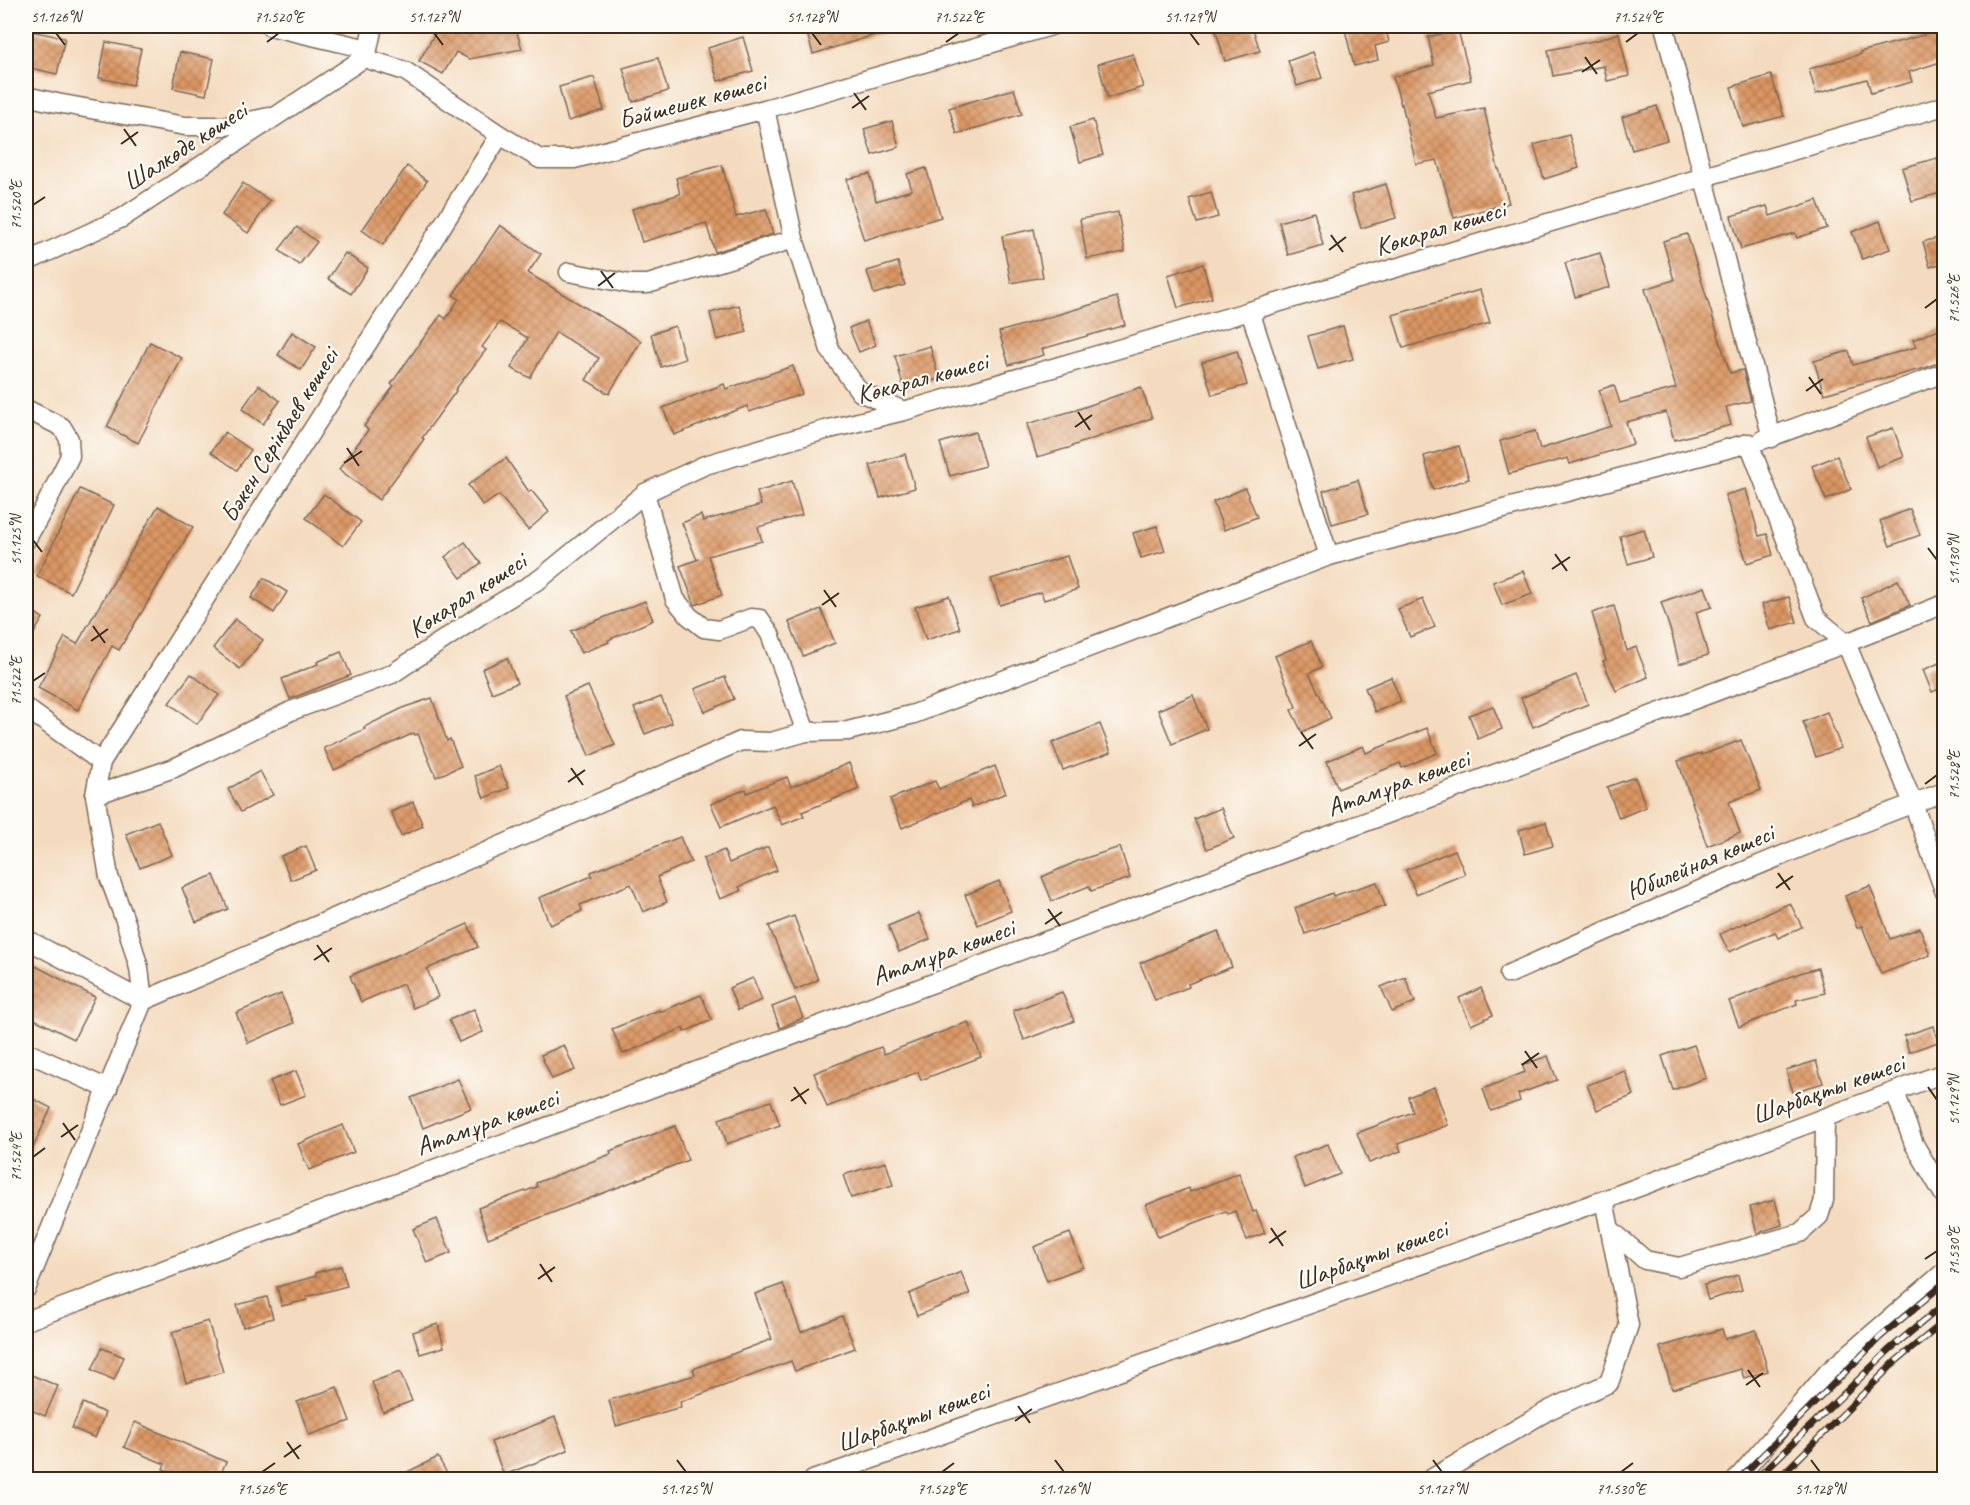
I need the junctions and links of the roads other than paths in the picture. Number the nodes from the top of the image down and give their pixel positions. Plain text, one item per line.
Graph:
1 (269, 26) edge
2 (373, 26) edge
3 (1051, 26) edge
4 (1664, 26) edge
5 (366, 54) junction
6 (26, 96) edge
7 (1944, 106) edge
8 (765, 109) junction
9 (278, 116) junction
10 (500, 135) junction
11 (1704, 176) junction
12 (794, 239) junction
13 (26, 262) edge
14 (569, 272) dead end
15 (1250, 311) junction
16 (1944, 373) edge
17 (26, 409) edge
18 (904, 411) junction
19 (1772, 438) junction
20 (1749, 443) junction
21 (645, 493) junction
22 (26, 540) edge
23 (1329, 556) junction
24 (1944, 604) edge
25 (1846, 643) junction
26 (26, 708) edge
27 (806, 732) junction
28 (101, 762) junction
29 (1944, 792) edge
30 (95, 795) junction
31 (1913, 803) junction
32 (1944, 890) edge
33 (26, 939) edge
34 (1509, 974) dead end
35 (143, 1001) junction
36 (26, 1052) edge
37 (1944, 1073) edge
38 (108, 1089) junction
39 (1895, 1092) junction
40 (1825, 1118) junction
41 (1944, 1195) edge
42 (1604, 1200) junction
43 (1610, 1229) junction
44 (1944, 1272) edge
45 (26, 1289) edge
46 (26, 1321) edge
47 (813, 1479) edge
48 (1429, 1479) edge
49 (1736, 1479) edge

1 - 5 street, Бәйшешек көшесі
2 - 5 street
3 - 8 street, Бәйшешек көшесі
4 - 11 street
5 - 9 street, Шалкөде көшесі
5 - 10 street, Бәйшешек көшесі
6 - 9 street
7 - 11 street, Көкарал көшесі
8 - 10 street, Бәйшешек көшесі
8 - 12 street
9 - 13 street, Шалкөде көшесі
10 - 28 street, Бәкен Серікбаев көшесі
11 - 15 street, Көкарал көшесі
11 - 19 street
12 - 14 street
12 - 18 street
15 - 18 street, Көкарал көшесі
15 - 23 street
16 - 19 street
17 - 22 street
18 - 21 street, Көкарал көшесі
19 - 20 street
20 - 23 street
20 - 25 street
21 - 27 street
21 - 30 street, Көкарал көшесі
23 - 27 street
24 - 25 street, Атамұра көшесі
25 - 31 street
25 - 46 street, Атамұра көшесі
26 - 28 street
27 - 35 street
28 - 30 street
29 - 31 street, Юбилейная көшесі
30 - 35 street
31 - 32 street
31 - 34 street, Юбилейная көшесі
33 - 35 street
35 - 38 street
36 - 38 street
37 - 39 street, Шарбақты көшесі
38 - 45 street
39 - 40 street, Шарбақты көшесі
39 - 41 street
40 - 42 street, Шарбақты көшесі
40 - 43 street
42 - 43 street
42 - 47 street, Шарбақты көшесі
43 - 48 street
44 - 49 street

